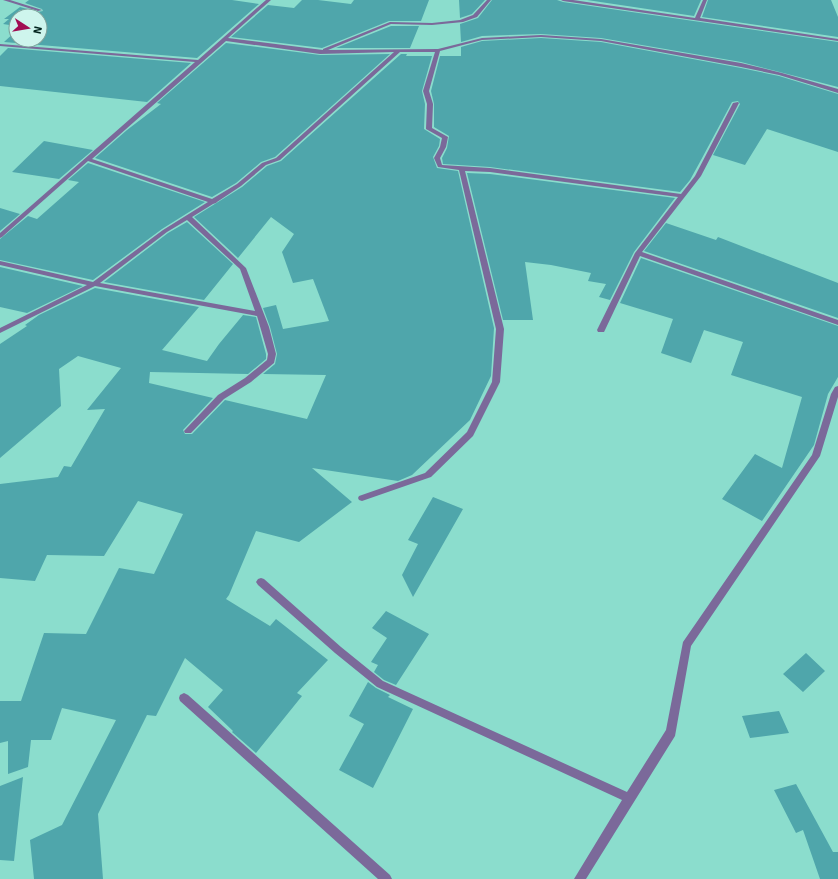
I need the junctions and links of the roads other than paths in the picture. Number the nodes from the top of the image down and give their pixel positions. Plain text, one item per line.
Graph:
1 (5, 0) edge
2 (269, 0) edge
3 (489, 0) edge
4 (563, 0) edge
5 (705, 0) edge
6 (33, 8) edge
7 (696, 20) junction
8 (224, 39) junction
9 (838, 40) edge
10 (0, 45) edge
11 (438, 50) junction
12 (398, 51) junction
13 (320, 52) junction
14 (198, 61) junction
15 (838, 91) edge
16 (736, 103) dead end
17 (87, 159) junction
18 (461, 168) junction
19 (682, 196) junction
20 (214, 202) junction
21 (188, 217) junction
22 (0, 236) edge
23 (638, 253) junction
24 (0, 263) edge
25 (94, 284) junction
26 (260, 314) junction
27 (838, 323) edge
28 (0, 330) edge
29 (601, 330) dead end
30 (838, 389) edge
31 (188, 431) dead end
32 (362, 498) dead end
33 (261, 582) dead end
34 (184, 698) dead end
35 (629, 798) junction
36 (386, 879) edge
37 (580, 879) edge

1 - 6 street
2 - 8 street
3 - 13 street
4 - 7 street
5 - 7 street
7 - 9 street
8 - 13 street
8 - 14 street
10 - 14 street
11 - 12 street
11 - 15 street
11 - 18 street
12 - 13 street
12 - 20 street
14 - 17 street
16 - 19 street
17 - 20 street
17 - 22 street
18 - 19 street
18 - 32 street
19 - 23 street
20 - 21 street
21 - 25 street
21 - 26 street
23 - 27 street
23 - 29 street
24 - 25 street
25 - 26 street
25 - 28 street
26 - 31 street
30 - 35 street
33 - 35 street
34 - 36 street
35 - 37 street

